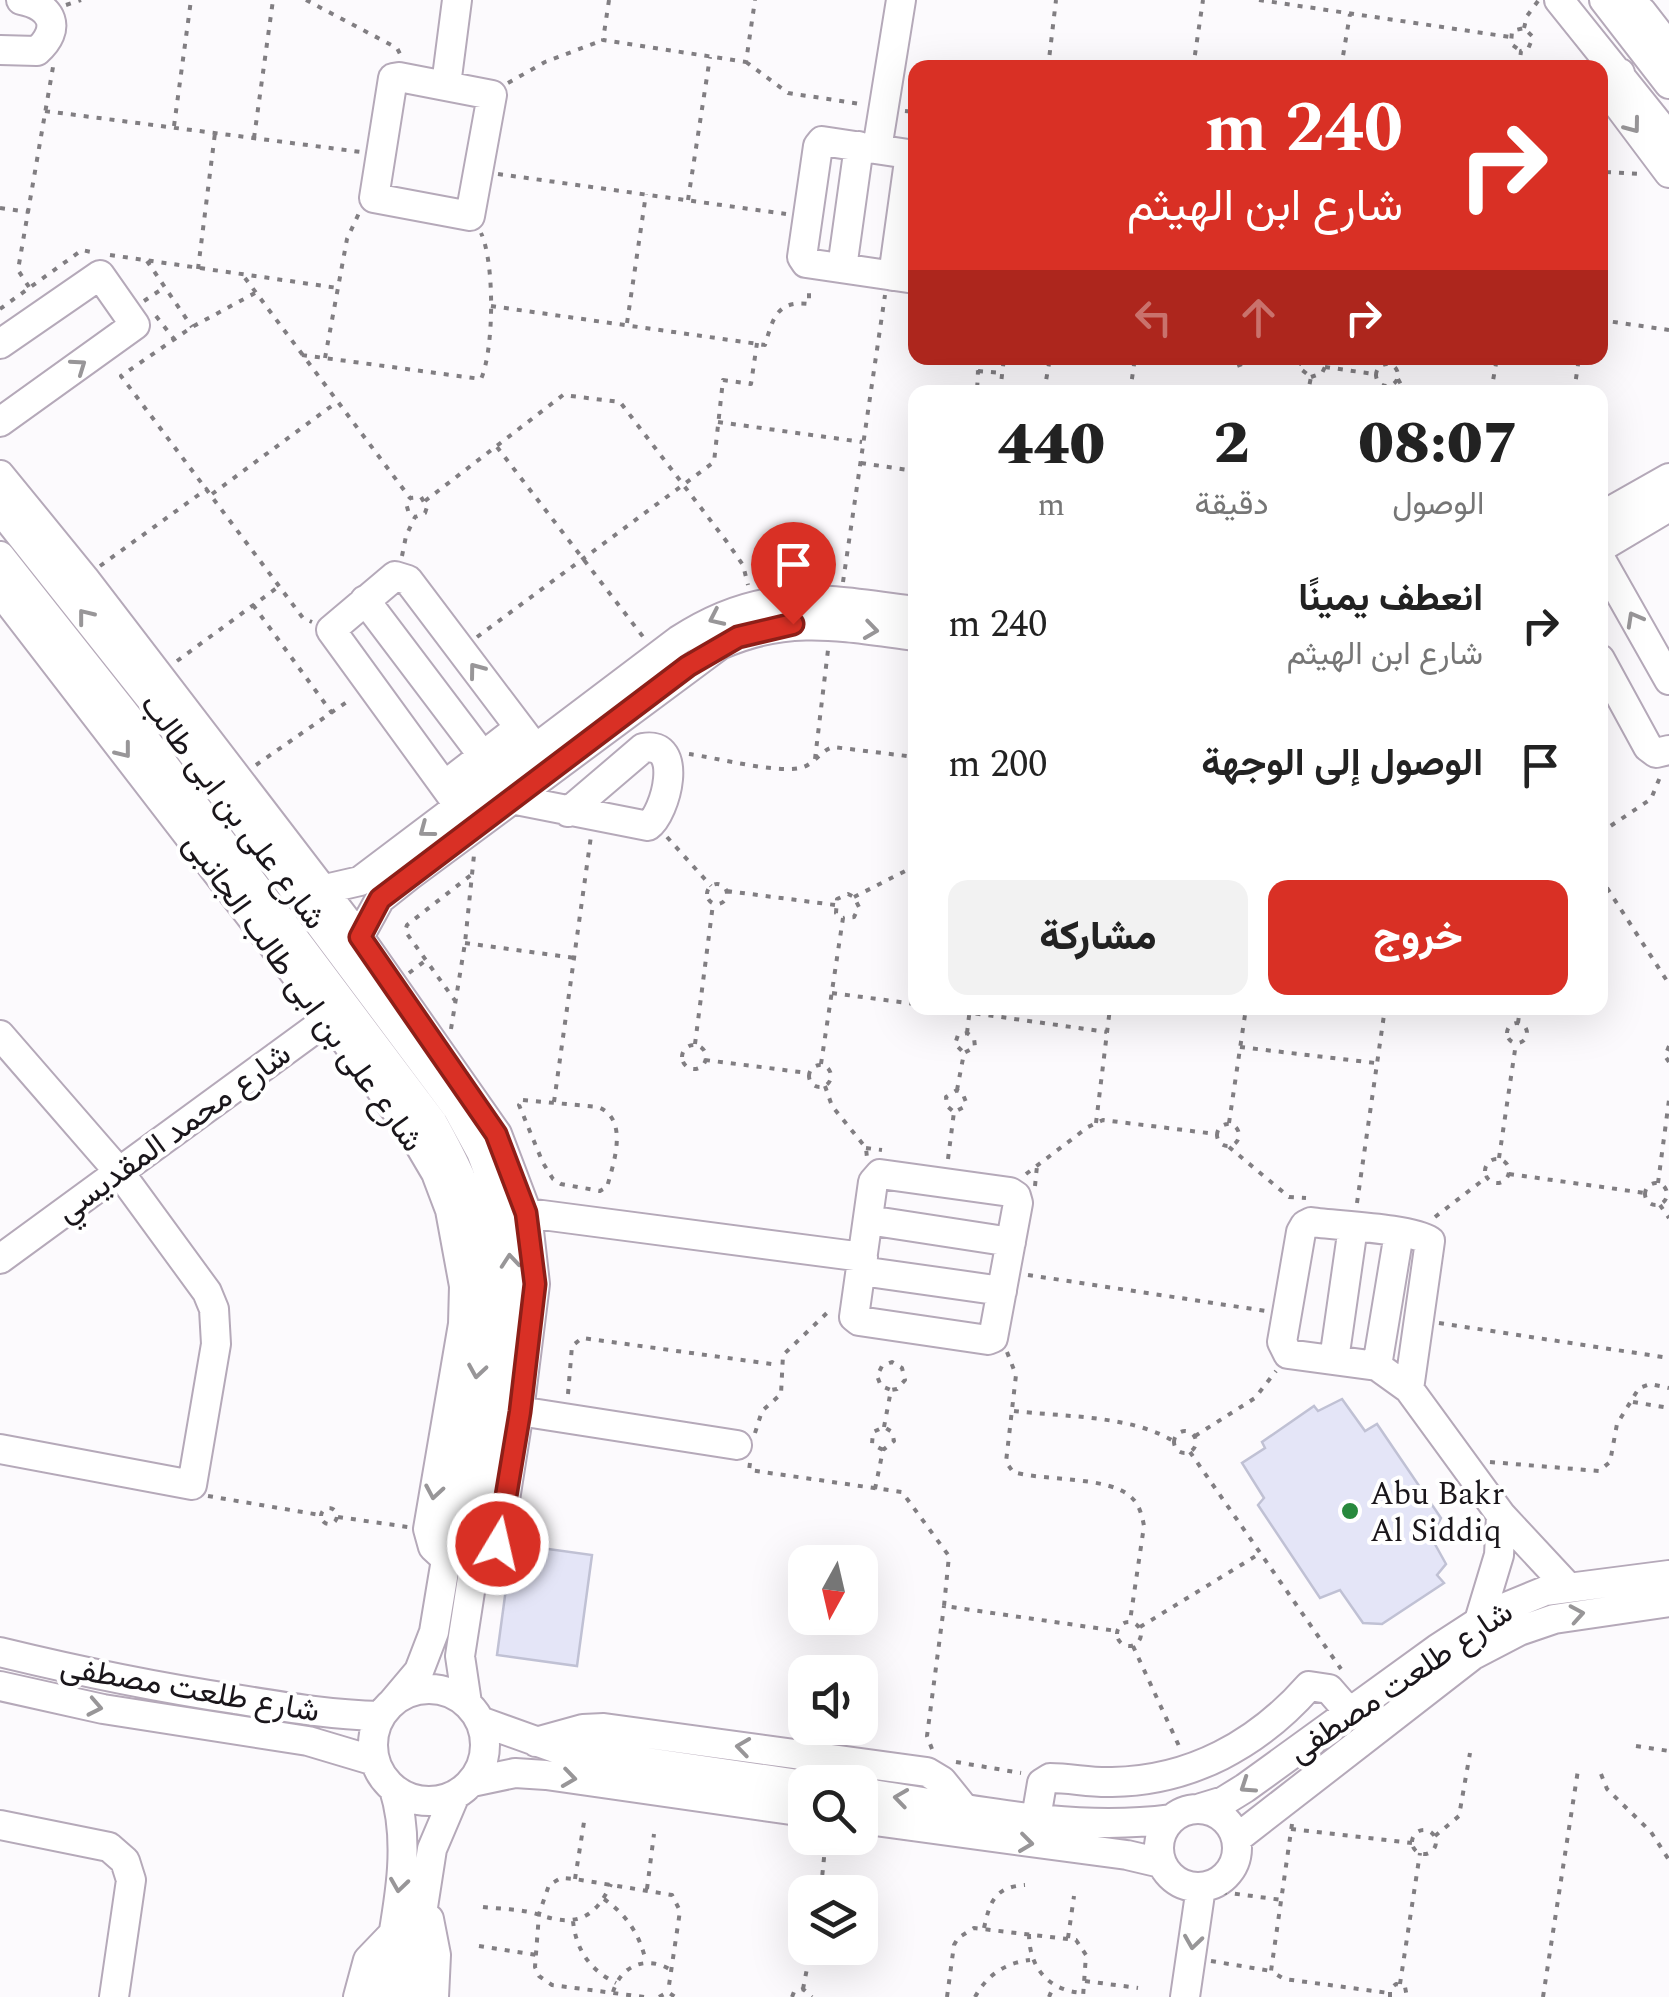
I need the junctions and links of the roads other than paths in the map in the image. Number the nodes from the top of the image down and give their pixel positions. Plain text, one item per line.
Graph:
1 (20, 0) edge
2 (457, 0) edge
3 (901, 0) edge
4 (1560, 0) edge
5 (1624, 2) edge
6 (1669, 47) edge
7 (0, 50) edge
8 (1620, 73) junction
9 (1669, 84) edge
10 (446, 85) junction
11 (1669, 137) edge
12 (868, 148) junction
13 (908, 153) edge
14 (1667, 171) edge
15 (908, 192) edge
16 (842, 268) junction
17 (899, 277) edge
18 (0, 344) edge
19 (0, 422) edge
20 (0, 475) edge
21 (1669, 478) edge
22 (1669, 507) edge
23 (1608, 508) edge
24 (0, 509) edge
25 (1608, 543) edge
26 (0, 556) edge
27 (1608, 572) edge
28 (0, 591) edge
29 (366, 600) junction
30 (908, 611) edge
31 (836, 613) junction
32 (908, 634) edge
33 (1608, 674) edge
34 (1669, 680) edge
35 (165, 717) junction
36 (142, 734) junction
37 (527, 738) junction
38 (1662, 752) edge
39 (483, 756) junction
40 (228, 785) junction
41 (512, 799) junction
42 (460, 805) junction
43 (580, 814) junction
44 (321, 890) junction
45 (360, 937) junction
46 (338, 1012) junction
47 (0, 1035) edge
48 (120, 1172) junction
49 (526, 1213) junction
50 (868, 1220) junction
51 (1420, 1225) junction
52 (1353, 1228) junction
53 (1011, 1242) junction
54 (0, 1259) edge
55 (862, 1264) junction
56 (1013, 1283) junction
57 (1334, 1360) junction
58 (1377, 1366) junction
59 (1408, 1389) junction
60 (520, 1412) junction
61 (0, 1449) edge
62 (747, 1450) road end
63 (1501, 1515) junction
64 (460, 1561) junction
65 (1669, 1574) edge
66 (1568, 1587) junction
67 (1669, 1602) edge
68 (1478, 1621) junction
69 (0, 1652) edge
70 (0, 1686) edge
71 (386, 1710) junction
72 (474, 1712) junction
73 (1349, 1712) junction
74 (536, 1742) junction
75 (375, 1761) junction
76 (788, 1782) edge
77 (464, 1788) junction
78 (394, 1789) junction
79 (878, 1795) edge
80 (963, 1807) junction
81 (1201, 1808) junction
82 (788, 1810) edge
83 (1036, 1818) junction
84 (1171, 1819) junction
85 (878, 1821) edge
86 (0, 1825) edge
87 (1236, 1839) junction
88 (1162, 1863) junction
89 (1201, 1887) junction
90 (424, 1896) junction
91 (392, 1935) junction
92 (114, 1997) edge
93 (358, 1997) edge
94 (383, 1997) edge
95 (410, 1997) edge
96 (434, 1997) edge
97 (1185, 1997) edge

1 - 7 street
2 - 10 street
3 - 12 street
4 - 8 street
5 - 6 street
5 - 9 street
8 - 11 street
8 -> 14 street
10 - 10 street
12 - 13 street
12 - 16 street
12 - 16 street
15 - 17 street
16 - 17 street
19 -> 18 street
20 - 40 street
21 - 23 street
22 - 25 street
35 -> 24 street, شارع على بن ابى طالب
26 - 36 street, شارع على بن ابى طالب
34 -> 27 street
28 -> 46 street, شارع على بن ابى طالب الجانبى
37 -> 29 street
29 - 39 street
29 - 42 street
30 - 31 street
31 -> 32 street
31 -> 37 street
31 - 41 street
33 - 38 street
35 - 36 street
35 - 40 street, شارع على بن ابى طالب
36 - 46 street, شارع على بن ابى طالب
37 - 39 street
37 - 42 street
39 - 42 street
40 - 44 street
64 -> 40 street, شارع على بن ابى طالب
41 - 42 street
41 - 43 street
42 -> 44 street
42 - 45 street
43 - 43 street
44 - 45 street
45 - 49 street
46 - 48 street, شارع محمد المقديسي
46 -> 64 street, شارع على بن ابى طالب
46 -> 64 street, شارع على بن ابى طالب الجانبى
47 - 48 street
48 - 54 street, شارع محمد المقديسي
48 - 61 street
49 - 55 street
49 - 60 street
50 - 53 street
50 - 53 street
50 - 55 street
51 - 52 street
51 - 58 street
51 - 59 street
52 - 57 street
52 - 57 street
53 - 56 street
55 - 56 street
55 - 56 street
57 - 58 street
58 - 59 street
59 - 63 street
60 - 62 street
60 - 64 street
63 - 66 street
63 - 68 street
64 - 71 street, شارع على بن ابى طالب
64 - 72 street, شارع على بن ابى طالب
65 - 66 street, شارع طلعت مصطفى
66 - 68 street, شارع طلعت مصطفى
87 -> 67 street, شارع طلعت مصطفى
68 - 73 street, شارع طلعت مصطفى
69 - 71 street, شارع طلعت مصطفى
70 -> 75 street, شارع طلعت مصطفى
71 - 72 street
71 - 75 street
72 - 74 street
72 - 77 street
73 -> 81 street, شارع طلعت مصطفى
73 - 83 street
74 - 76 street
80 -> 74 street
75 - 78 street
77 - 78 street
77 -> 82 street
77 - 90 street
78 -> 91 street
80 -> 79 street
80 - 83 street
81 - 84 street
81 - 87 street
83 - 84 street
84 - 88 street
85 -> 88 street
86 - 92 street
87 - 89 street
88 - 89 street
89 -> 97 street
90 - 95 street
90 - 96 street
91 - 93 street
91 - 94 street

